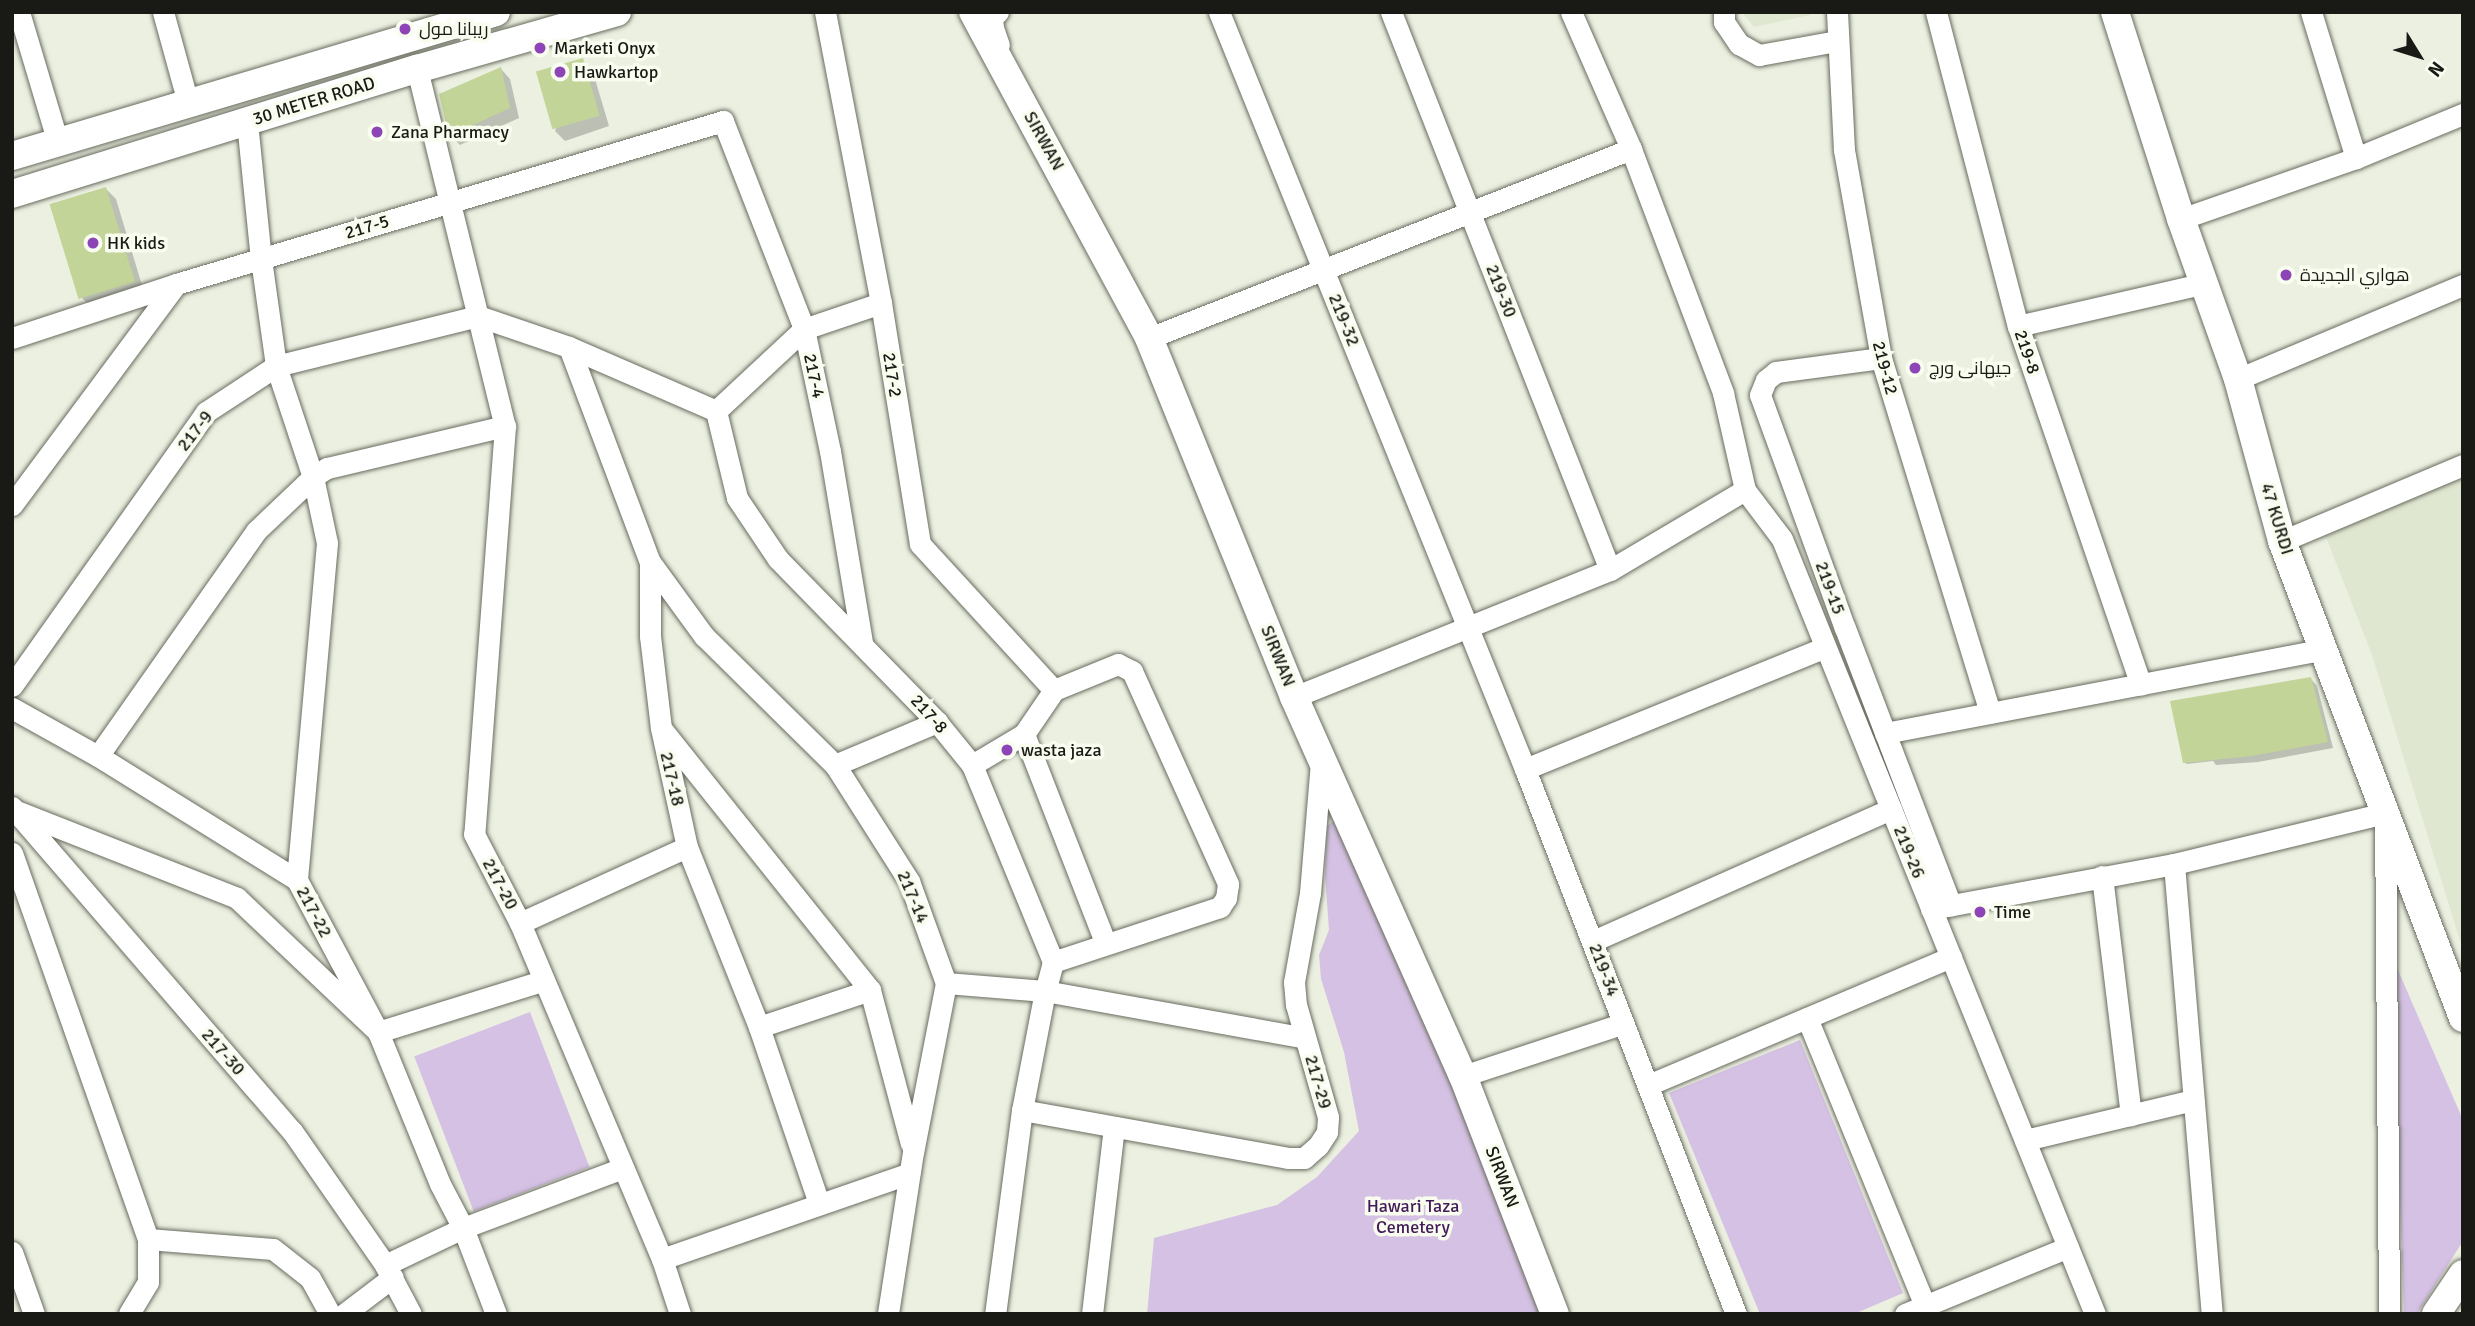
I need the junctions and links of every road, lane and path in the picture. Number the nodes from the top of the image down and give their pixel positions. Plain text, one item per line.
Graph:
1 (19, 12) edge
2 (163, 12) edge
3 (496, 12) edge
4 (617, 12) edge
5 (825, 12) edge
6 (973, 12) edge
7 (998, 12) edge
8 (1219, 12) edge
9 (1391, 12) edge
10 (1571, 12) edge
11 (1724, 12) edge
12 (1837, 12) edge
13 (1936, 12) edge
14 (2115, 12) edge
15 (2311, 12) edge
16 (1837, 41) junction
17 (417, 69) junction
18 (1016, 89) junction
19 (188, 103) junction
20 (2463, 114) edge
21 (723, 121) joint
22 (247, 122) junction
23 (58, 143) junction
24 (1631, 149) junction
25 (12, 156) edge
26 (2356, 158) junction
27 (12, 194) edge
28 (450, 202) junction
29 (1470, 212) junction
30 (2181, 219) junction
31 (261, 259) junction
32 (1324, 270) junction
33 (2205, 283) junction
34 (176, 284) junction
35 (2463, 285) edge
36 (881, 303) junction
37 (478, 316) junction
38 (2018, 326) junction
39 (804, 329) junction
40 (12, 338) edge
41 (1149, 338) junction
42 (569, 347) junction
43 (1881, 358) junction
44 (276, 366) junction
45 (2238, 379) junction
46 (716, 411) junction
47 (505, 426) junction
48 (2463, 465) edge
49 (313, 477) junction
50 (1745, 490) junction
51 (12, 505) edge
52 (2282, 541) junction
53 (650, 562) junction
54 (1610, 570) junction
55 (1468, 627) junction
56 (862, 643) junction
57 (1825, 647) junction
58 (2322, 650) junction
59 (2141, 685) junction
60 (12, 686) edge
61 (1054, 690) junction
62 (1294, 696) junction
63 (12, 708) edge
64 (1990, 713) junction
65 (937, 722) junction
66 (661, 728) junction
67 (1885, 733) junction
68 (1024, 734) junction
69 (98, 756) junction
70 (1321, 758) junction
71 (835, 765) junction
72 (972, 765) junction
73 (1525, 769) junction
74 (1891, 809) junction
75 (13, 810) edge
76 (2385, 813) junction
77 (687, 847) junction
78 (12, 853) edge
79 (2174, 864) junction
80 (2102, 876) junction
81 (297, 880) junction
82 (1941, 907) junction
83 (520, 923) junction
84 (1593, 941) junction
85 (1106, 944) junction
86 (1951, 957) junction
87 (1053, 962) junction
88 (542, 981) junction
89 (946, 983) junction
90 (870, 990) junction
91 (1045, 991) junction
92 (1807, 1018) junction
93 (2463, 1018) edge
94 (1624, 1023) junction
95 (759, 1027) junction
96 (378, 1032) junction
97 (1305, 1038) junction
98 (1463, 1076) junction
99 (1648, 1085) junction
100 (2193, 1100) junction
101 (1022, 1110) junction
102 (2132, 1115) junction
103 (1114, 1127) junction
104 (2025, 1140) junction
105 (914, 1152) junction
106 (623, 1168) junction
107 (910, 1173) junction
108 (819, 1203) junction
109 (463, 1227) junction
110 (148, 1239) junction
111 (2068, 1247) junction
112 (13, 1257) edge
113 (662, 1259) junction
114 (389, 1271) junction
115 (2463, 1274) edge
116 (1925, 1306) junction
117 (34, 1314) edge
118 (129, 1314) edge
119 (330, 1314) edge
120 (344, 1314) edge
121 (411, 1314) edge
122 (496, 1314) edge
123 (680, 1314) edge
124 (888, 1314) edge
125 (995, 1314) edge
126 (1092, 1314) edge
127 (1555, 1314) edge
128 (1736, 1314) edge
129 (1905, 1314) edge
130 (2095, 1314) edge
131 (2212, 1314) edge
132 (2389, 1314) edge
133 (2436, 1314) edge

1 - 23 street
2 - 19 street
3 - 19 main road, 30 METER ROAD
4 - 17 main road, 30 METER ROAD
5 - 36 street, 217-2
6 - 18 main road, SIRWAN
7 - 18 street
8 - 32 street, 219-32
9 - 29 street, 219-30
10 - 24 street, 219-26
11 - 16 street
12 - 16 street, 219-12
13 - 38 street, 219-8
14 - 30 main road, 47 KURDI
15 - 26 street
16 - 43 street, 219-12
17 - 22 main road, 30 METER ROAD
17 - 28 street, 217-20
18 - 41 main road, SIRWAN
19 - 23 main road, 30 METER ROAD
20 - 26 street
21 - 28 street, 217-5
21 - 39 street, 217-4
22 - 27 main road, 30 METER ROAD
22 - 31 street, 217-22
23 - 25 main road, 30 METER ROAD
24 - 29 street
24 - 50 street, 219-26
26 - 30 street
28 - 31 street, 217-5
28 - 37 street, 217-20
29 - 32 street
29 - 54 street, 219-30
30 - 33 main road, 47 KURDI
31 - 34 street, 217-5
31 - 44 street, 217-22
32 - 41 street
32 - 55 street, 219-32
33 - 38 street
33 - 45 main road, 47 KURDI
34 - 40 street, 217-5
34 - 51 street
35 - 45 street
36 - 39 street
36 - 61 street, 217-2
37 - 42 street
37 - 44 street, 217-9
37 - 47 street, 217-20
38 - 59 street, 219-8
39 - 46 street
39 - 56 street, 217-4
41 - 62 main road, SIRWAN
42 - 46 street
42 - 53 street, 217-18
43 - 64 street, 219-12
43 - 67 street, 219-15
44 - 49 street, 217-22
44 - 60 street, 217-9
45 - 52 main road, 47 KURDI
46 - 56 street, 217-8
47 - 49 street
47 - 83 street, 217-20
48 - 52 street
49 - 69 street
49 - 81 street, 217-22
50 - 54 street
50 - 57 street, 219-26
52 - 58 main road, 47 KURDI
53 - 66 street, 217-18
53 - 71 street, 217-14
54 - 55 street
55 - 62 street
55 - 73 street, 219-34
56 - 65 street, 217-8
57 - 73 street
57 - 74 street, 219-26
58 - 59 street
58 - 76 main road, 47 KURDI
59 - 64 street
61 - 68 street
61 - 85 street
62 - 70 main road, SIRWAN
63 - 69 street
64 - 67 street
65 - 71 street
65 - 72 street, 217-8
66 - 77 street, 217-18
66 - 90 street
67 - 82 street, 219-15
68 - 72 street
68 - 85 street
69 - 81 street
70 - 97 street, 217-29
70 - 98 main road, SIRWAN
71 - 89 street, 217-14
72 - 87 street, 217-8
73 - 84 street, 219-34
74 - 82 street, 219-26
74 - 84 street
75 - 96 street
75 - 114 street, 217-30
76 - 79 street
76 - 93 main road, 47 KURDI
76 - 132 street
77 - 83 street
77 - 95 street, 217-18
78 - 110 street
79 - 80 street
79 - 100 street
80 - 82 street
80 - 102 street
81 - 96 street, 217-22
82 - 86 street, 219-26
83 - 88 street, 217-20
84 - 94 street, 219-34
85 - 87 street
86 - 92 street
86 - 104 street, 219-26
87 - 91 street
88 - 96 street
88 - 106 street, 217-20
89 - 91 street
89 - 105 street
90 - 95 street
90 - 105 street
91 - 97 street
91 - 101 street
92 - 99 street
92 - 116 street
94 - 98 street
94 - 99 street, 219-34
95 - 108 street, 217-18
96 - 109 street, 217-22
97 - 103 street, 217-29
98 - 127 main road, SIRWAN
99 - 128 street, 219-34
100 - 102 street
100 - 131 street
101 - 103 street, 217-29
101 - 125 street
102 - 104 street
103 - 126 street
104 - 111 street, 219-26
105 - 107 street
106 - 109 street
106 - 113 street, 217-20
107 - 108 street
107 - 124 street
108 - 113 street
109 - 114 street
109 - 122 street, 217-22
110 - 118 street
110 - 119 street
111 - 116 street
111 - 130 street, 219-26
112 - 117 street
113 - 123 street, 217-20
114 - 120 street
114 - 121 street, 217-30
115 - 133 main road
116 - 129 street

